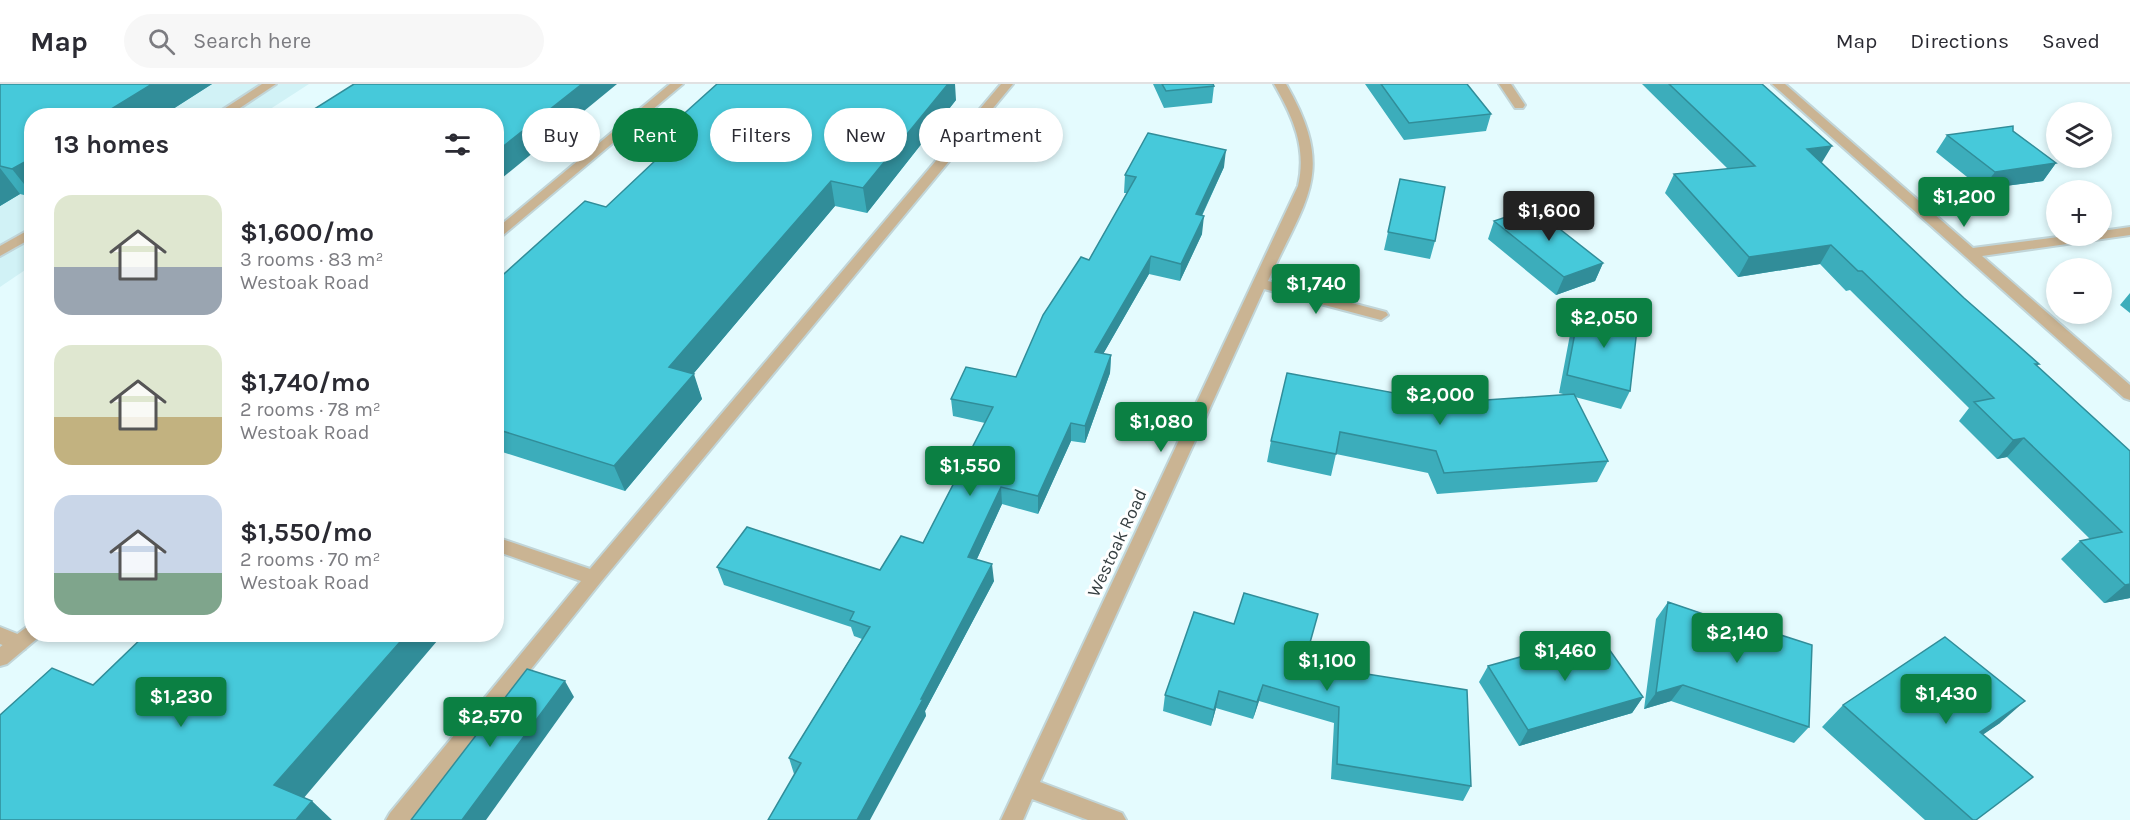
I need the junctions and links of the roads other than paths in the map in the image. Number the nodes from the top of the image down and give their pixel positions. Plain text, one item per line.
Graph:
1 (270, 84) edge
2 (677, 84) edge
3 (1007, 84) edge
4 (1280, 84) edge
5 (1505, 84) edge
6 (1778, 84) edge
7 (1519, 105) dead end
8 (232, 108) edge
9 (504, 230) edge
10 (2130, 231) edge
11 (2112, 234) edge
12 (24, 237) edge
13 (2046, 242) edge
14 (0, 252) edge
15 (1968, 253) junction
16 (1258, 283) junction
17 (1381, 315) dead end
18 (2130, 394) edge
19 (504, 547) edge
20 (594, 578) junction
21 (16, 636) edge
22 (0, 658) edge
23 (1027, 787) junction
24 (397, 820) edge
25 (1012, 820) edge
26 (1115, 820) edge

1 - 8 street
2 - 9 street
3 - 20 street
4 - 16 street, Westoak Road
5 - 7 street
6 - 15 street
10 - 11 street
12 - 14 street
13 - 15 street
15 - 18 street
16 - 17 street
16 - 23 street, Westoak Road
19 - 20 street
20 - 24 street
21 - 22 street
23 - 25 street, Westoak Road
23 - 26 street

